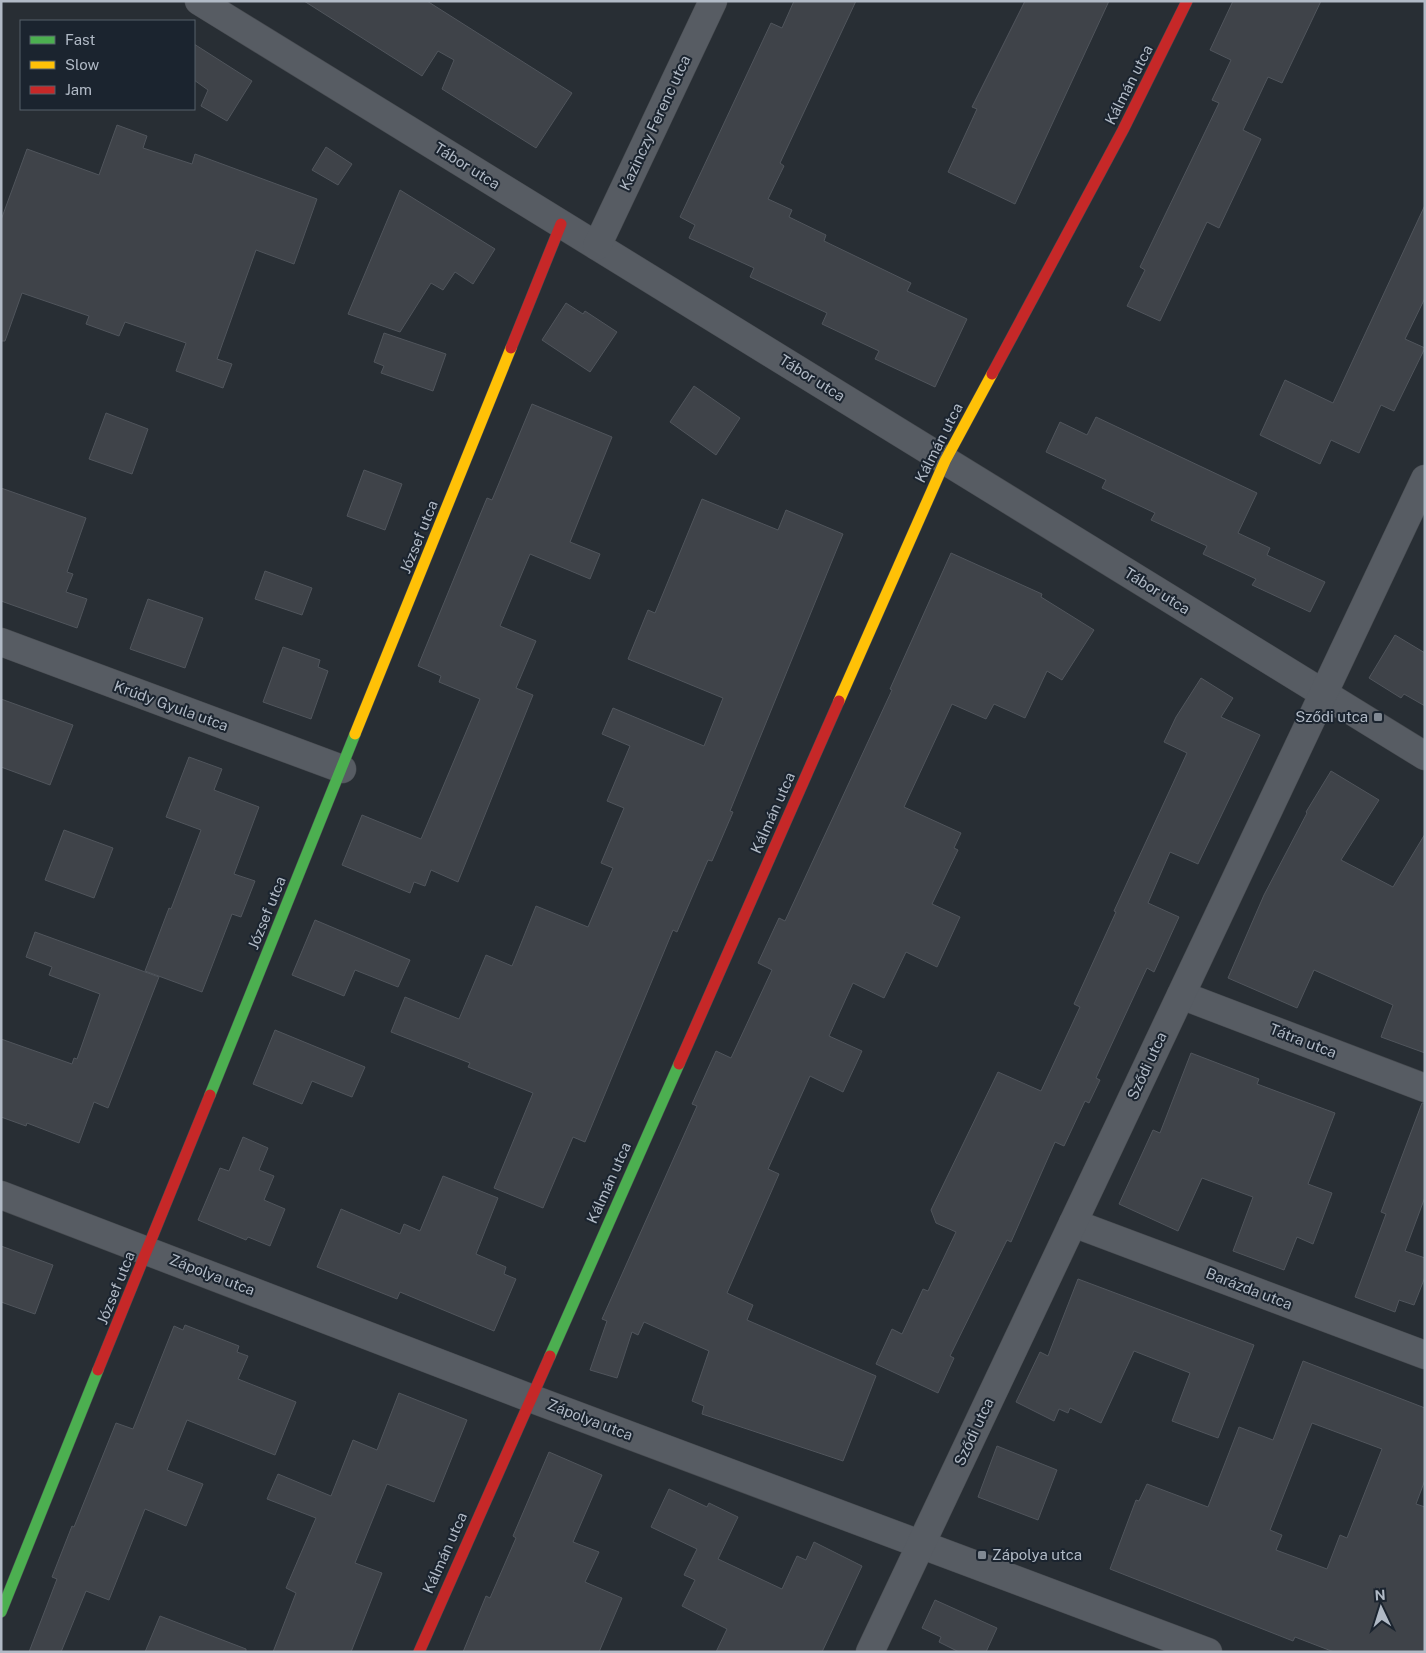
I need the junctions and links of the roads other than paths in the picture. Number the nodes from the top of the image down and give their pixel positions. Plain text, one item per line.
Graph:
1 (199, 1) edge
2 (713, 1) edge
3 (1187, 1) edge
4 (561, 224) junction
5 (597, 246) junction
6 (945, 461) junction
7 (1425, 480) edge
8 (1, 642) edge
9 (1323, 694) junction
10 (1425, 756) edge
11 (342, 769) junction
12 (1181, 994) junction
13 (1425, 1088) edge
14 (1, 1195) edge
15 (1073, 1223) junction
16 (148, 1250) junction
17 (1425, 1355) edge
18 (530, 1398) junction
19 (920, 1545) junction
20 (1, 1612) edge
21 (418, 1652) edge
22 (870, 1652) edge
23 (1208, 1652) edge

1 - 4 street, Tábor utca
2 - 5 street, Kazinczy Ferenc utca
3 - 6 street, Kálmán utca
4 - 5 street, Tábor utca
4 - 11 street, József utca
5 - 6 street, Tábor utca
6 - 9 street, Tábor utca
6 - 18 street, Kálmán utca
7 - 9 street, Sződi utca
8 - 11 street, Krúdy Gyula utca
9 - 10 street, Tábor utca
9 - 12 street, Sződi utca
11 - 16 street, József utca
12 - 13 street, Tátra utca
12 - 15 street, Sződi utca
14 - 16 street, Zápolya utca
15 - 17 street, Barázda utca
15 - 19 street, Sződi utca
16 - 18 street, Zápolya utca
16 - 20 street, József utca
18 - 19 street, Zápolya utca
18 - 21 street, Kálmán utca
19 - 22 street, Sződi utca
19 - 23 street, Zápolya utca

